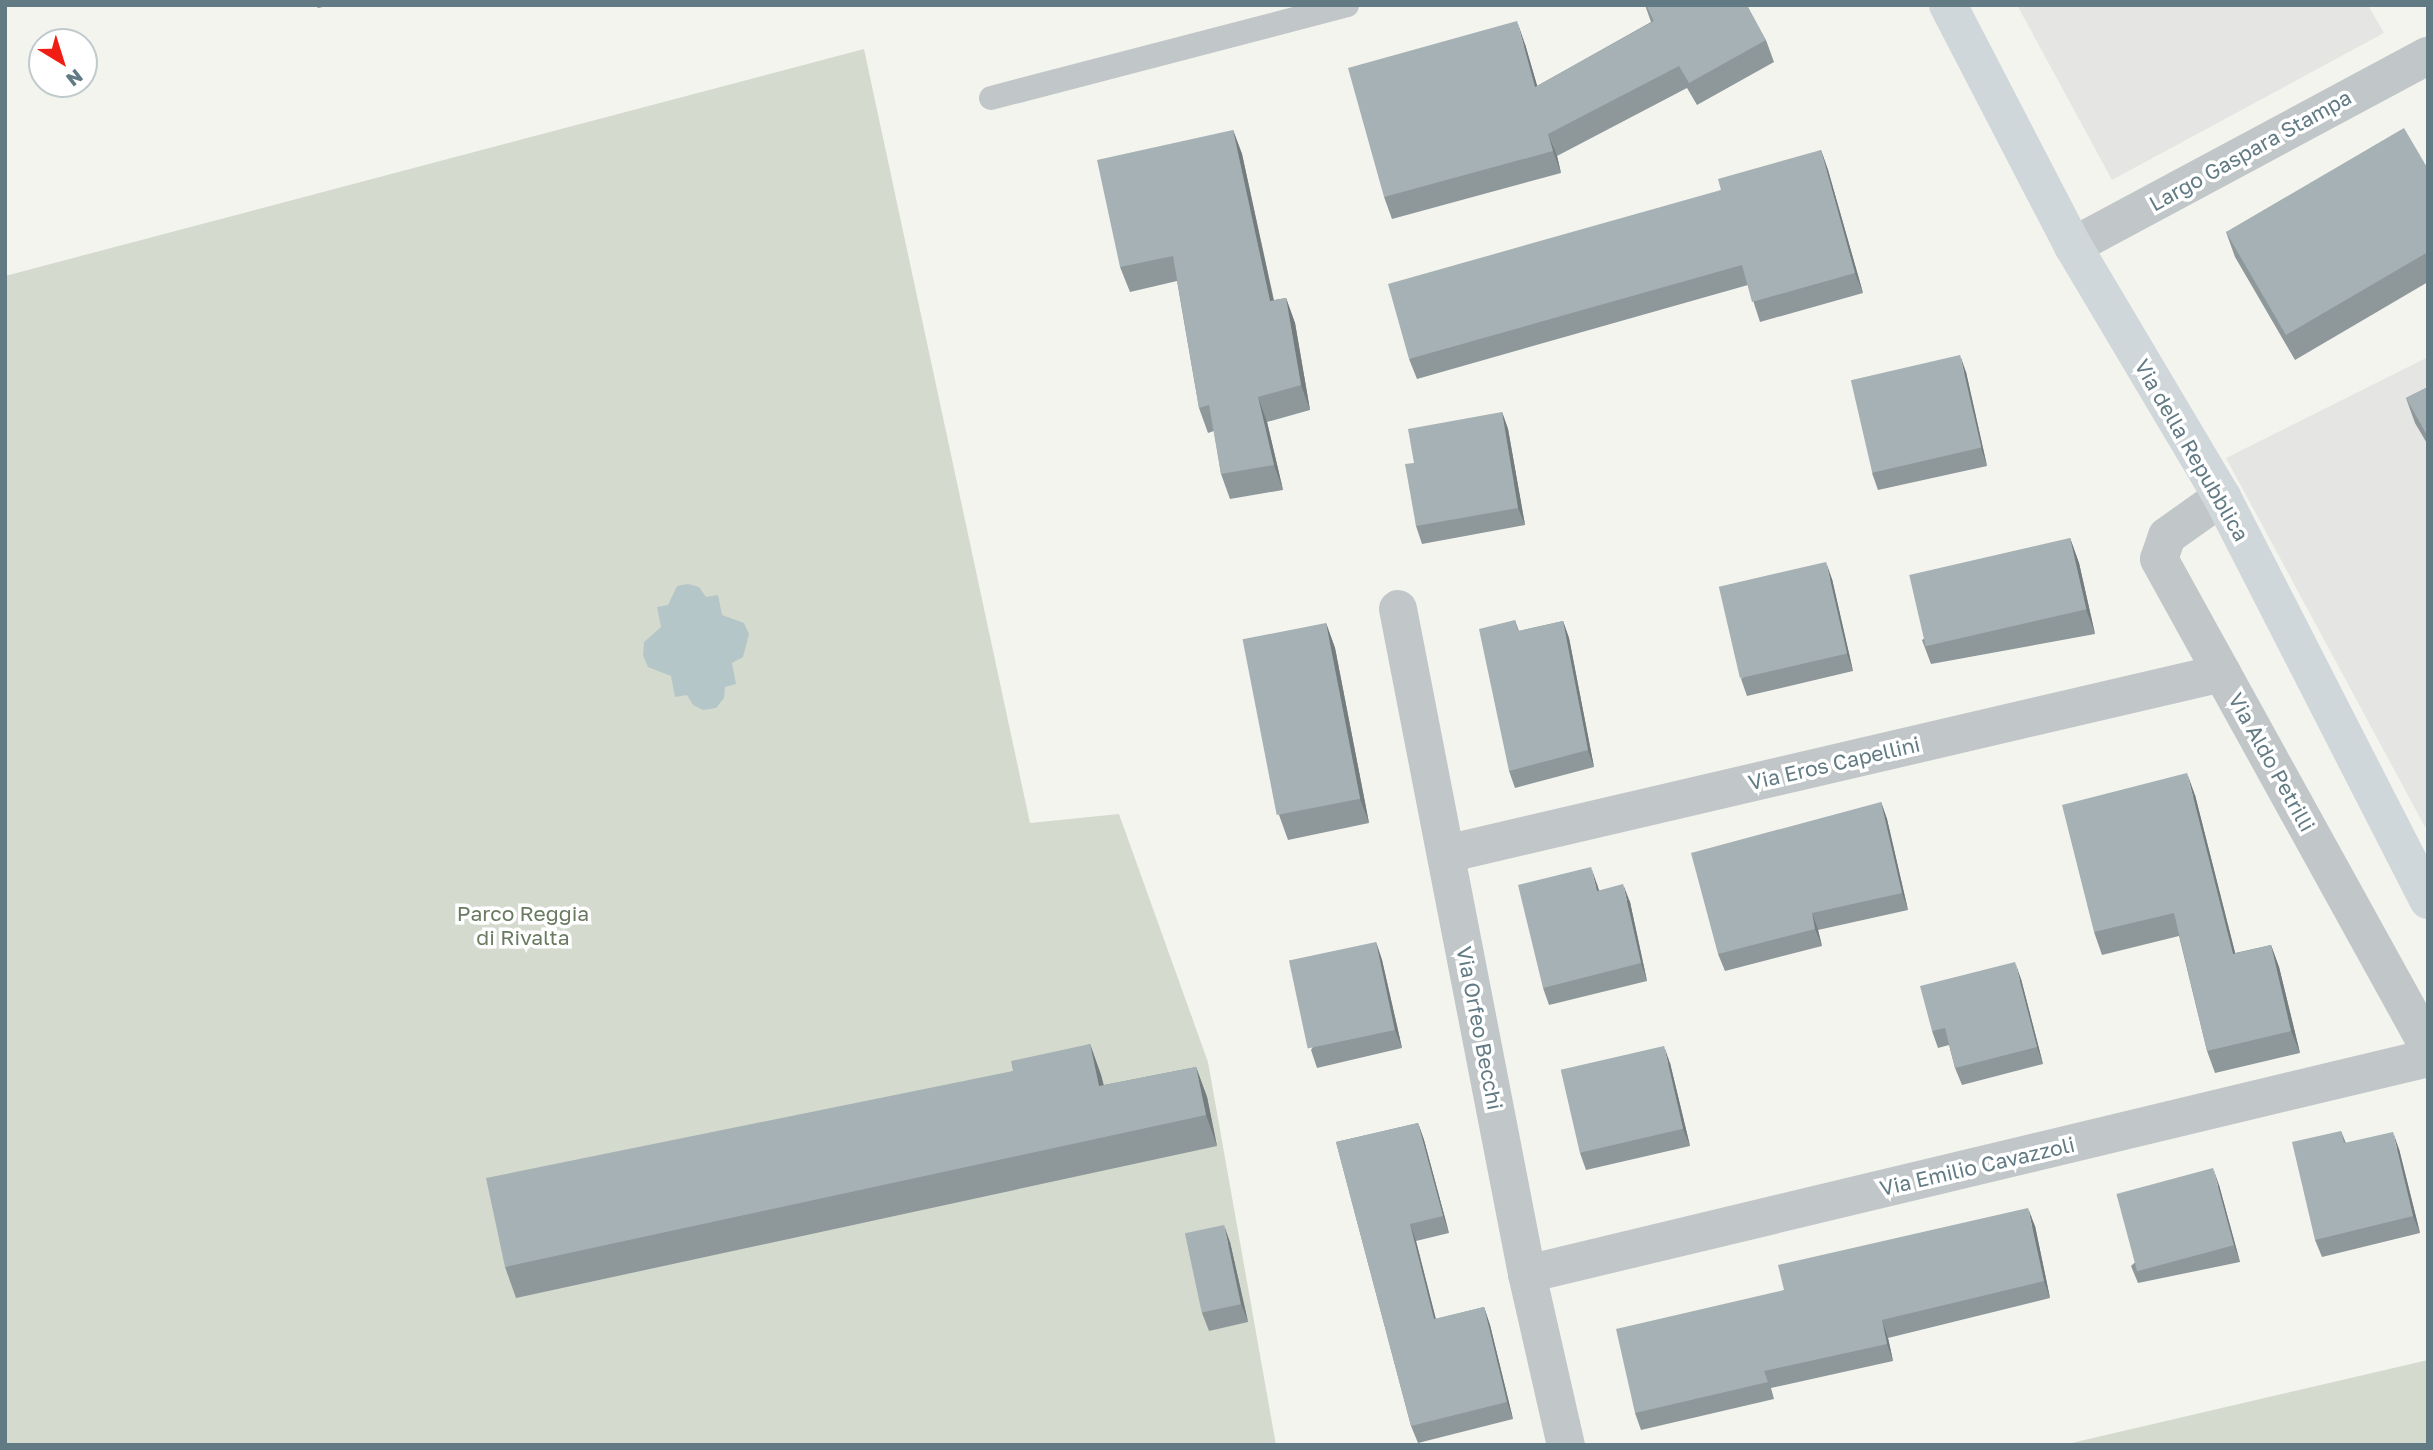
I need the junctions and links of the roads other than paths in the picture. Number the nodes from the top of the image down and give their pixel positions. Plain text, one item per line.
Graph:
1 (1347, 5) edge
2 (1948, 5) edge
3 (2428, 55) edge
4 (991, 98) dead end
5 (2073, 246) junction
6 (2222, 497) junction
7 (1398, 610) dead end
8 (2222, 673) junction
9 (1446, 854) junction
10 (2428, 900) edge
11 (2428, 1046) edge
12 (2428, 1058) edge
13 (1527, 1274) junction
14 (1566, 1445) edge

1 - 4 lane
2 - 5 main road, Via della Repubblica
3 - 5 street, Largo Gaspara Stampa
5 - 6 main road, Via della Repubblica
6 - 8 street, Via Aldo Petrilli
6 - 10 main road, Via della Repubblica
7 - 9 street, Via Orfeo Becchi
8 - 9 street, Via Eros Capellini
8 - 11 street, Via Aldo Petrilli
9 - 13 street, Via Orfeo Becchi
12 - 13 street, Via Emilio Cavazzoli
13 - 14 street, Via Orfeo Becchi

